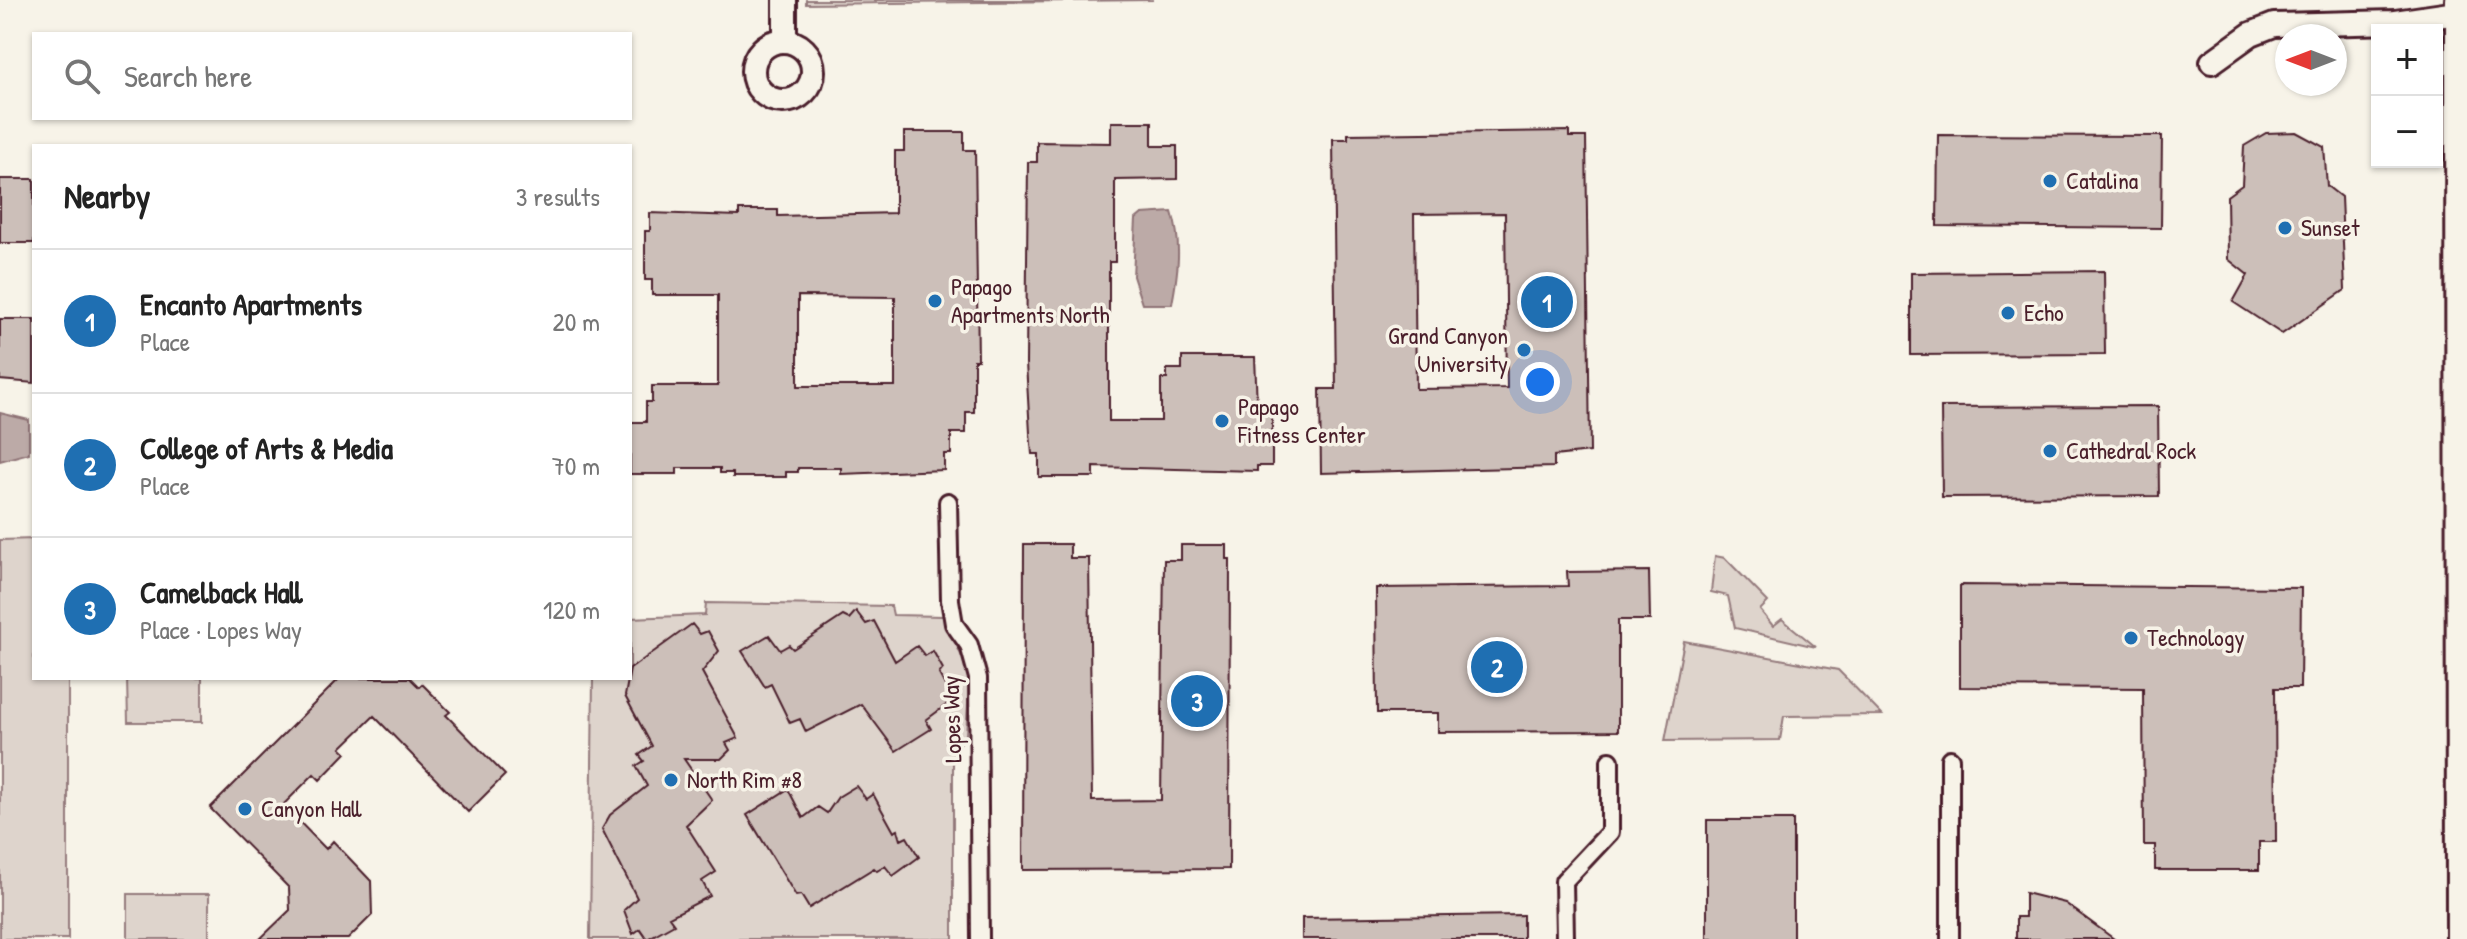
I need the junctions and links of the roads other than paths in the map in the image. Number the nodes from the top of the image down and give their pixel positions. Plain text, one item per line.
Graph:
1 (785, 0) edge
2 (2464, 6) edge
3 (785, 40) dead end
4 (2212, 62) dead end
5 (2466, 445) edge
6 (948, 502) dead end
7 (1950, 759) dead end
8 (1610, 761) dead end
9 (2466, 886) edge
10 (980, 939) edge
11 (1565, 939) edge
12 (1950, 939) edge
13 (2465, 939) edge

1 - 3 street
2 - 4 street
2 - 5 main road
5 - 9 main road
6 - 10 street, Lopes Way
7 - 12 street
8 - 11 street
9 - 13 main road

